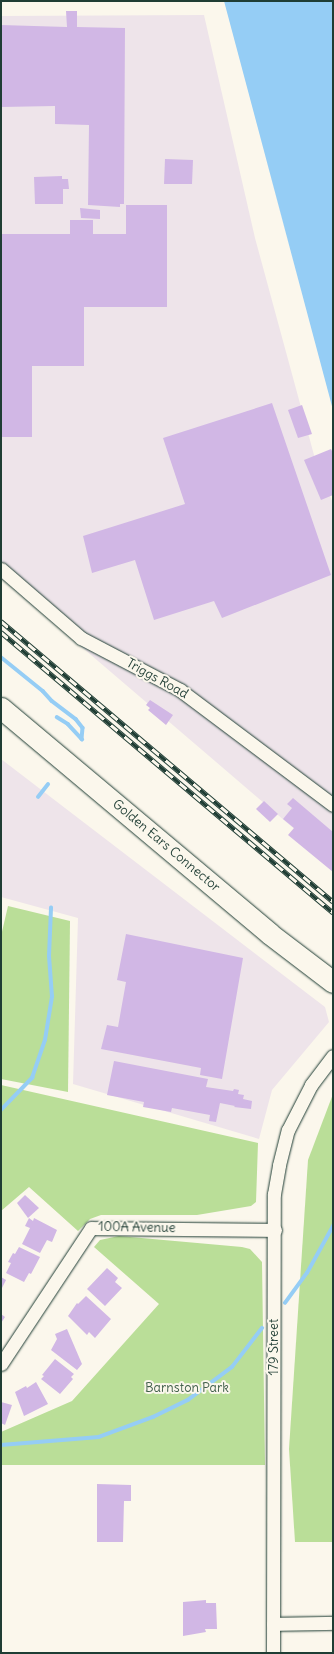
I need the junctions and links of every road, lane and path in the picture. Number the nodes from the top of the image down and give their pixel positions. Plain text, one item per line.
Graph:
1 (1, 569) edge
2 (1, 708) edge
3 (333, 805) edge
4 (333, 982) edge
5 (333, 1056) edge
6 (275, 1230) junction
7 (1, 1364) edge
8 (333, 1623) edge
9 (273, 1624) junction
10 (273, 1653) edge

1 - 3 street, Triggs Road
2 - 4 main road, Golden Ears Connector
5 - 6 street, 179 Street
6 - 7 street, 100A Avenue
6 - 9 street, 179 Street
8 - 9 street
9 - 10 street, 179 Street

